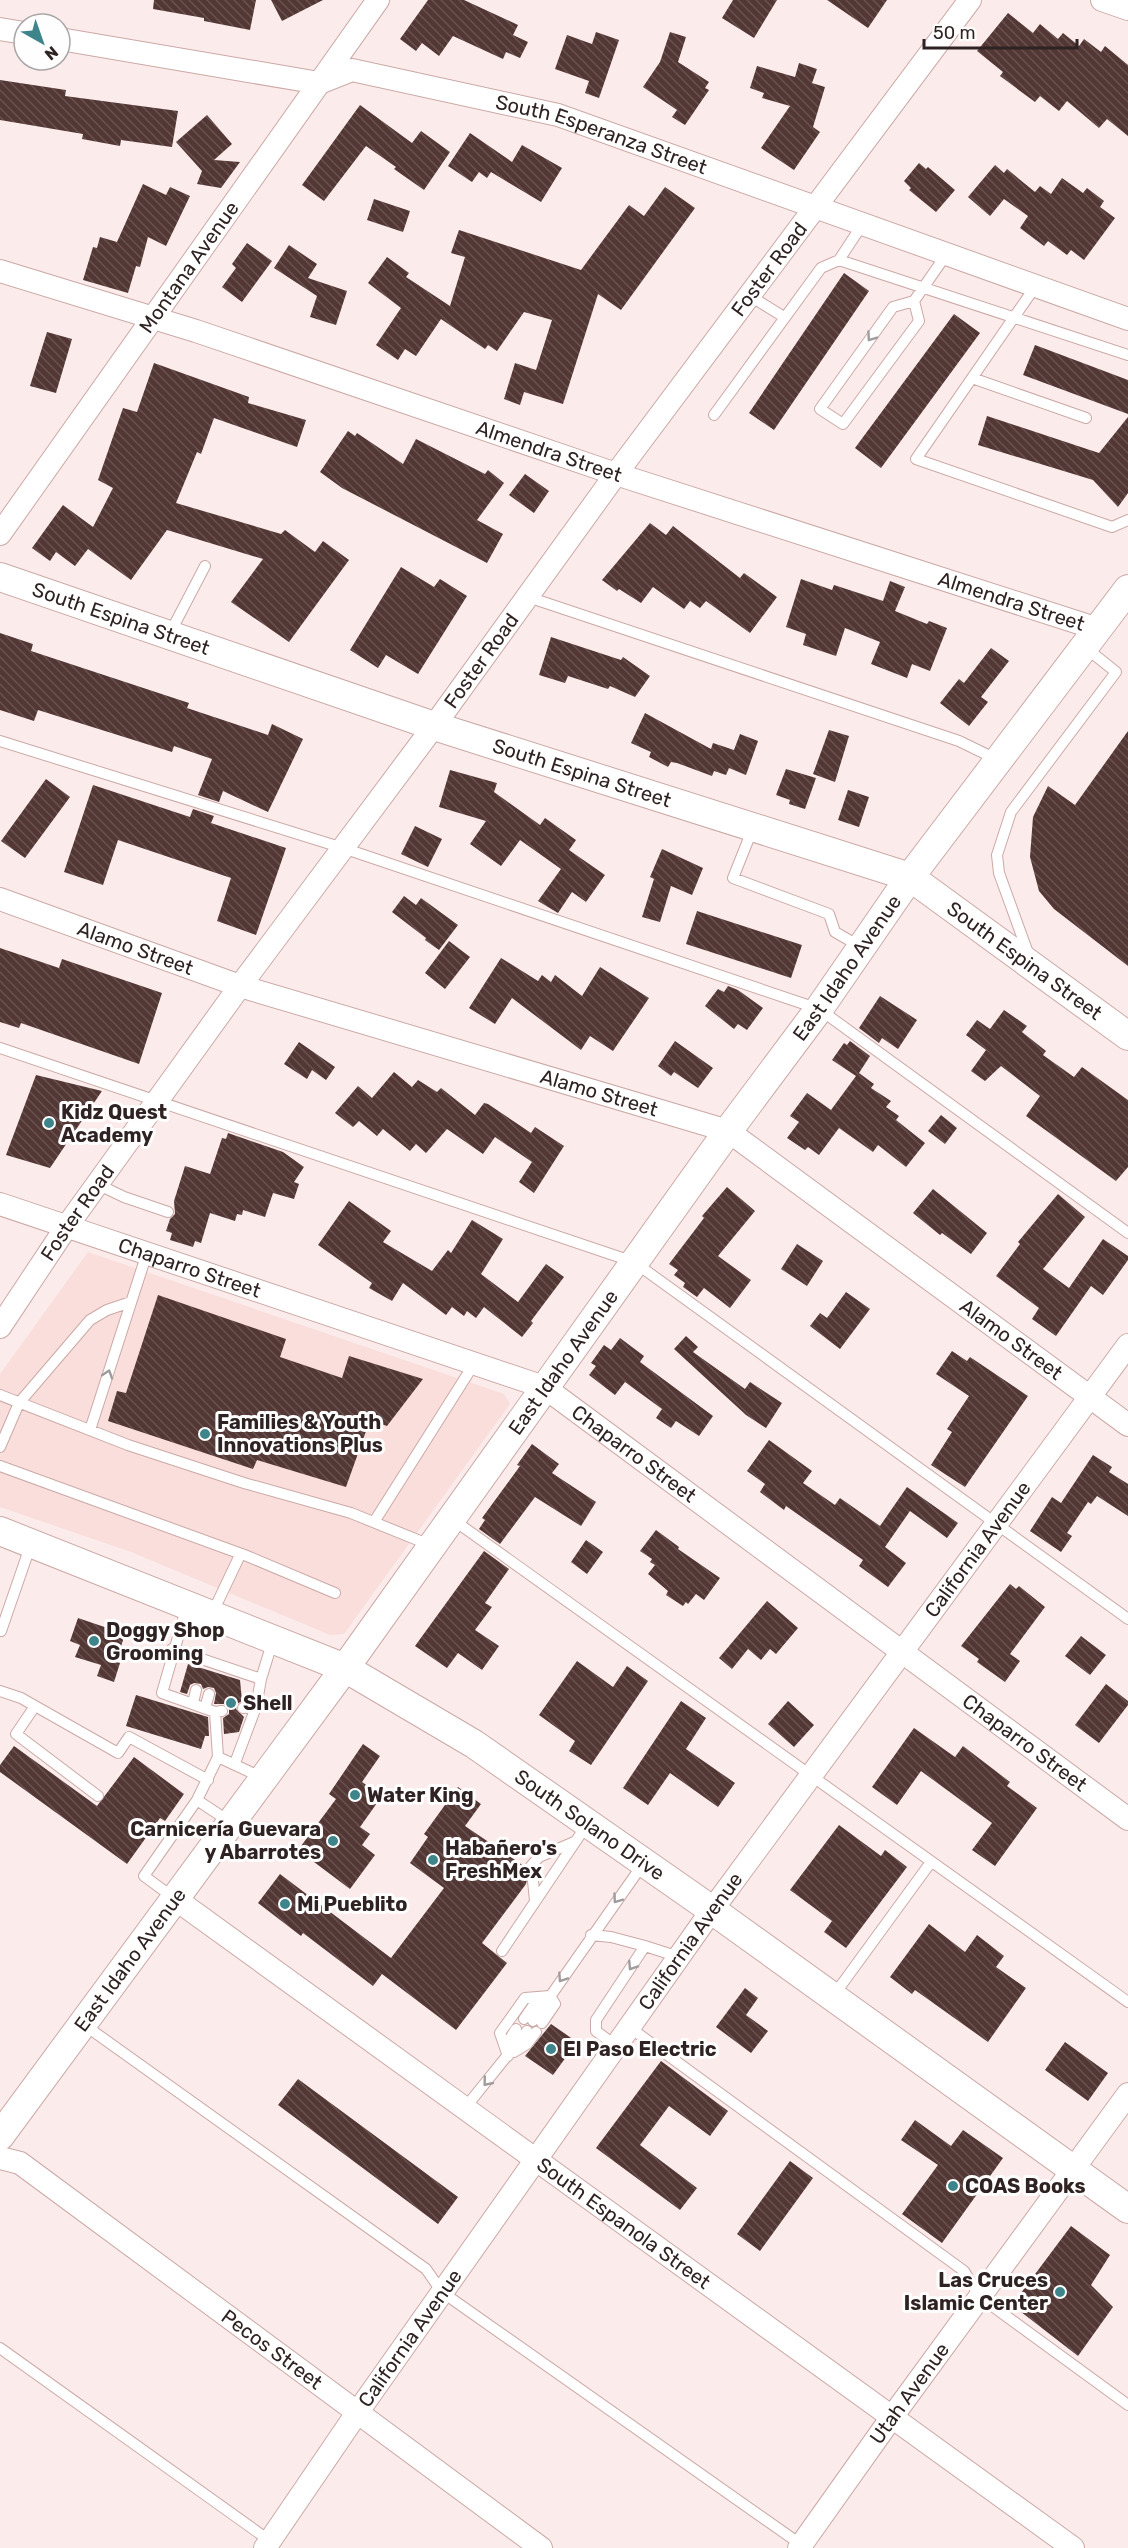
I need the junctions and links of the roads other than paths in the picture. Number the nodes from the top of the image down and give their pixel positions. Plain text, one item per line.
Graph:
1 (378, 0) edge
2 (970, 0) edge
3 (72, 41) edge
4 (318, 83) junction
5 (816, 209) junction
6 (862, 225) junction
7 (946, 255) junction
8 (839, 260) junction
9 (0, 271) edge
10 (1035, 287) junction
11 (923, 289) junction
12 (750, 296) junction
13 (914, 301) junction
14 (784, 317) junction
15 (1014, 318) junction
16 (153, 319) junction
17 (1128, 319) edge
18 (1128, 355) edge
19 (972, 378) junction
20 (714, 415) dead end
21 (1086, 418) dead end
22 (616, 474) junction
23 (1128, 520) edge
24 (0, 534) edge
25 (205, 566) dead end
26 (0, 577) edge
27 (1128, 589) edge
28 (528, 597) junction
29 (169, 635) junction
30 (1091, 638) junction
31 (434, 726) junction
32 (0, 741) edge
33 (998, 760) junction
34 (753, 827) junction
35 (343, 848) junction
36 (910, 877) junction
37 (0, 898) edge
38 (862, 947) junction
39 (1034, 967) junction
40 (240, 986) junction
41 (819, 1009) junction
42 (1128, 1036) edge
43 (0, 1048) edge
44 (158, 1101) junction
45 (728, 1131) junction
46 (98, 1184) junction
47 (0, 1204) edge
48 (168, 1212) dead end
49 (67, 1226) junction
50 (1128, 1233) edge
51 (147, 1253) junction
52 (634, 1262) junction
53 (131, 1302) junction
54 (0, 1327) edge
55 (1128, 1346) edge
56 (474, 1364) junction
57 (544, 1387) junction
58 (0, 1395) edge
59 (1090, 1397) junction
60 (19, 1403) junction
61 (1128, 1425) edge
62 (90, 1430) junction
63 (0, 1447) edge
64 (0, 1466) edge
65 (452, 1518) junction
66 (374, 1522) junction
67 (996, 1525) junction
68 (0, 1531) edge
69 (31, 1544) junction
70 (432, 1546) junction
71 (240, 1554) junction
72 (335, 1593) dead end
73 (199, 1610) junction
74 (1128, 1619) edge
75 (1, 1631) edge
76 (273, 1639) junction
77 (172, 1649) junction
78 (903, 1651) junction
79 (345, 1668) junction
80 (261, 1680) junction
81 (196, 1690) dead end
82 (0, 1691) edge
83 (209, 1694) dead end
84 (193, 1703) junction
85 (35, 1706) junction
86 (255, 1707) junction
87 (243, 1708) dead end
88 (214, 1710) junction
89 (218, 1756) junction
90 (235, 1763) junction
91 (811, 1776) junction
92 (263, 1778) junction
93 (208, 1780) junction
94 (98, 1796) dead end
95 (197, 1800) junction
96 (1128, 1819) edge
97 (231, 1822) junction
98 (581, 1832) junction
99 (644, 1862) junction
100 (931, 1862) junction
101 (531, 1866) dead end
102 (532, 1881) dead end
103 (174, 1898) junction
104 (535, 1901) junction
105 (712, 1910) junction
106 (591, 1935) junction
107 (645, 1946) junction
108 (502, 1951) dead end
109 (679, 1957) junction
110 (550, 1996) junction
111 (833, 1996) junction
112 (1128, 2002) edge
113 (82, 2024) junction
114 (530, 2026) junction
115 (629, 2027) junction
116 (616, 2046) junction
117 (508, 2056) junction
118 (1128, 2094) edge
119 (465, 2108) junction
120 (0, 2136) edge
121 (0, 2158) edge
122 (536, 2160) junction
123 (1074, 2170) junction
124 (1122, 2201) edge
125 (442, 2292) junction
126 (980, 2297) junction
127 (0, 2348) edge
128 (1128, 2406) edge
129 (357, 2413) junction
130 (892, 2417) junction
131 (268, 2544) edge
132 (802, 2547) edge
133 (541, 2548) edge
134 (1073, 2548) edge

1 - 4 street, Montana Avenue
2 - 5 street, Foster Road
3 - 4 street
4 - 5 street, South Esperanza Street
4 - 16 street, Montana Avenue
5 - 6 street, South Esperanza Street
5 - 12 street, Foster Road
6 - 7 street, South Esperanza Street
6 - 8 lane
7 - 10 street, South Esperanza Street
7 - 11 lane
8 - 11 lane
8 - 14 lane
9 - 16 street, Almendra Street
10 - 15 lane
10 - 17 street, South Esperanza Street
11 - 13 lane
11 - 15 lane
12 - 14 lane
12 - 22 street, Foster Road
13 -> 13 lane
14 - 20 lane
15 - 18 lane
15 - 19 lane
16 - 22 street, Almendra Street
16 - 24 street, Montana Avenue
19 - 21 lane
19 - 23 lane
22 - 28 street, Foster Road
22 - 30 street, Almendra Street
25 - 29 lane
26 - 29 street, South Espina Street
27 - 30 street, East Idaho Avenue
28 - 31 street, Foster Road
28 - 33 lane
29 - 31 street, South Espina Street
30 - 33 street, East Idaho Avenue
30 - 39 lane
31 - 34 street, South Espina Street
31 - 35 street, Foster Road
32 - 35 lane
33 - 36 street, East Idaho Avenue
34 - 36 street, South Espina Street
34 - 38 lane
35 - 40 street, Foster Road
35 - 41 lane
36 - 38 street, East Idaho Avenue
36 - 39 street, South Espina Street
37 - 40 street, Alamo Street
38 - 41 street, East Idaho Avenue
39 - 42 street, South Espina Street
40 - 44 street, Foster Road
40 - 45 street, Alamo Street
41 - 45 street, East Idaho Avenue
41 - 50 lane
43 - 44 lane
44 - 46 street, Foster Road
44 - 52 lane
45 - 52 street, East Idaho Avenue
45 - 59 street, Alamo Street
46 - 48 lane
46 - 49 street, Foster Road
47 - 49 street, Chaparro Street
49 - 51 street, Chaparro Street
49 - 54 street, Foster Road
51 - 53 lane
51 - 56 street, Chaparro Street
52 - 57 street, East Idaho Avenue
52 - 67 lane
53 - 60 lane
62 -> 53 lane
55 - 59 street, California Avenue
56 - 57 street, Chaparro Street
56 - 66 lane
57 - 65 street, East Idaho Avenue
57 - 78 street, Chaparro Street
58 - 60 lane
59 - 61 street, Alamo Street
59 - 67 street, California Avenue
60 - 62 lane
60 - 63 lane
62 - 66 lane
64 - 71 lane
65 - 70 street, East Idaho Avenue
65 - 91 lane
66 - 70 lane
67 - 74 lane
67 - 78 street, California Avenue
68 - 69 street, South Solano Drive
69 - 73 street, South Solano Drive
69 - 75 lane
70 - 79 street, East Idaho Avenue
71 - 72 lane
71 - 73 lane
73 - 76 street, South Solano Drive
73 - 77 lane
76 - 79 street, South Solano Drive
76 - 80 lane
77 - 80 lane
77 - 84 lane
78 - 91 street, California Avenue
78 - 96 street, Chaparro Street
79 - 92 street, East Idaho Avenue
79 - 98 street, South Solano Drive
80 - 86 lane
81 - 84 lane
82 - 85 lane
83 - 88 lane
84 - 88 lane
85 - 93 lane
85 - 94 lane
86 - 87 lane
86 - 90 lane
88 - 89 lane
89 - 90 lane
89 - 93 lane
90 - 92 lane
91 - 100 lane
91 - 105 street, California Avenue
92 - 97 street, East Idaho Avenue
93 - 95 lane
95 - 97 lane
95 - 103 lane
97 - 103 street, East Idaho Avenue
98 - 99 street, South Solano Drive
98 - 101 lane
98 - 104 lane
99 - 105 street, South Solano Drive
99 -> 106 lane
100 - 111 lane
100 - 112 lane
102 - 104 lane
103 - 113 street, East Idaho Avenue
103 - 119 street, South Espanola Street
104 - 108 lane
105 - 109 street, California Avenue
105 - 111 street, South Solano Drive
106 - 107 lane
106 -> 110 lane
107 - 109 lane
107 -> 116 lane
109 - 115 street, California Avenue
110 - 114 lane
110 - 117 lane
111 - 123 street, South Solano Drive
113 - 120 street, East Idaho Avenue
113 - 125 lane
114 - 117 lane
114 - 117 lane
115 - 116 street, California Avenue
115 - 126 lane
116 - 122 street, California Avenue
117 -> 119 lane
118 - 123 street, Utah Avenue
119 - 122 street, South Espanola Street
121 - 129 street, Pecos Street
122 - 125 street, California Avenue
122 - 130 street, South Espanola Street
123 - 124 street, South Solano Drive
123 - 126 street, Utah Avenue
125 - 129 street, California Avenue
125 - 132 lane
126 - 128 lane
126 - 130 street, Utah Avenue
127 - 131 lane
129 - 131 street, California Avenue
129 - 133 street, Pecos Street
130 - 132 street, Utah Avenue
130 - 134 street, South Espanola Street

